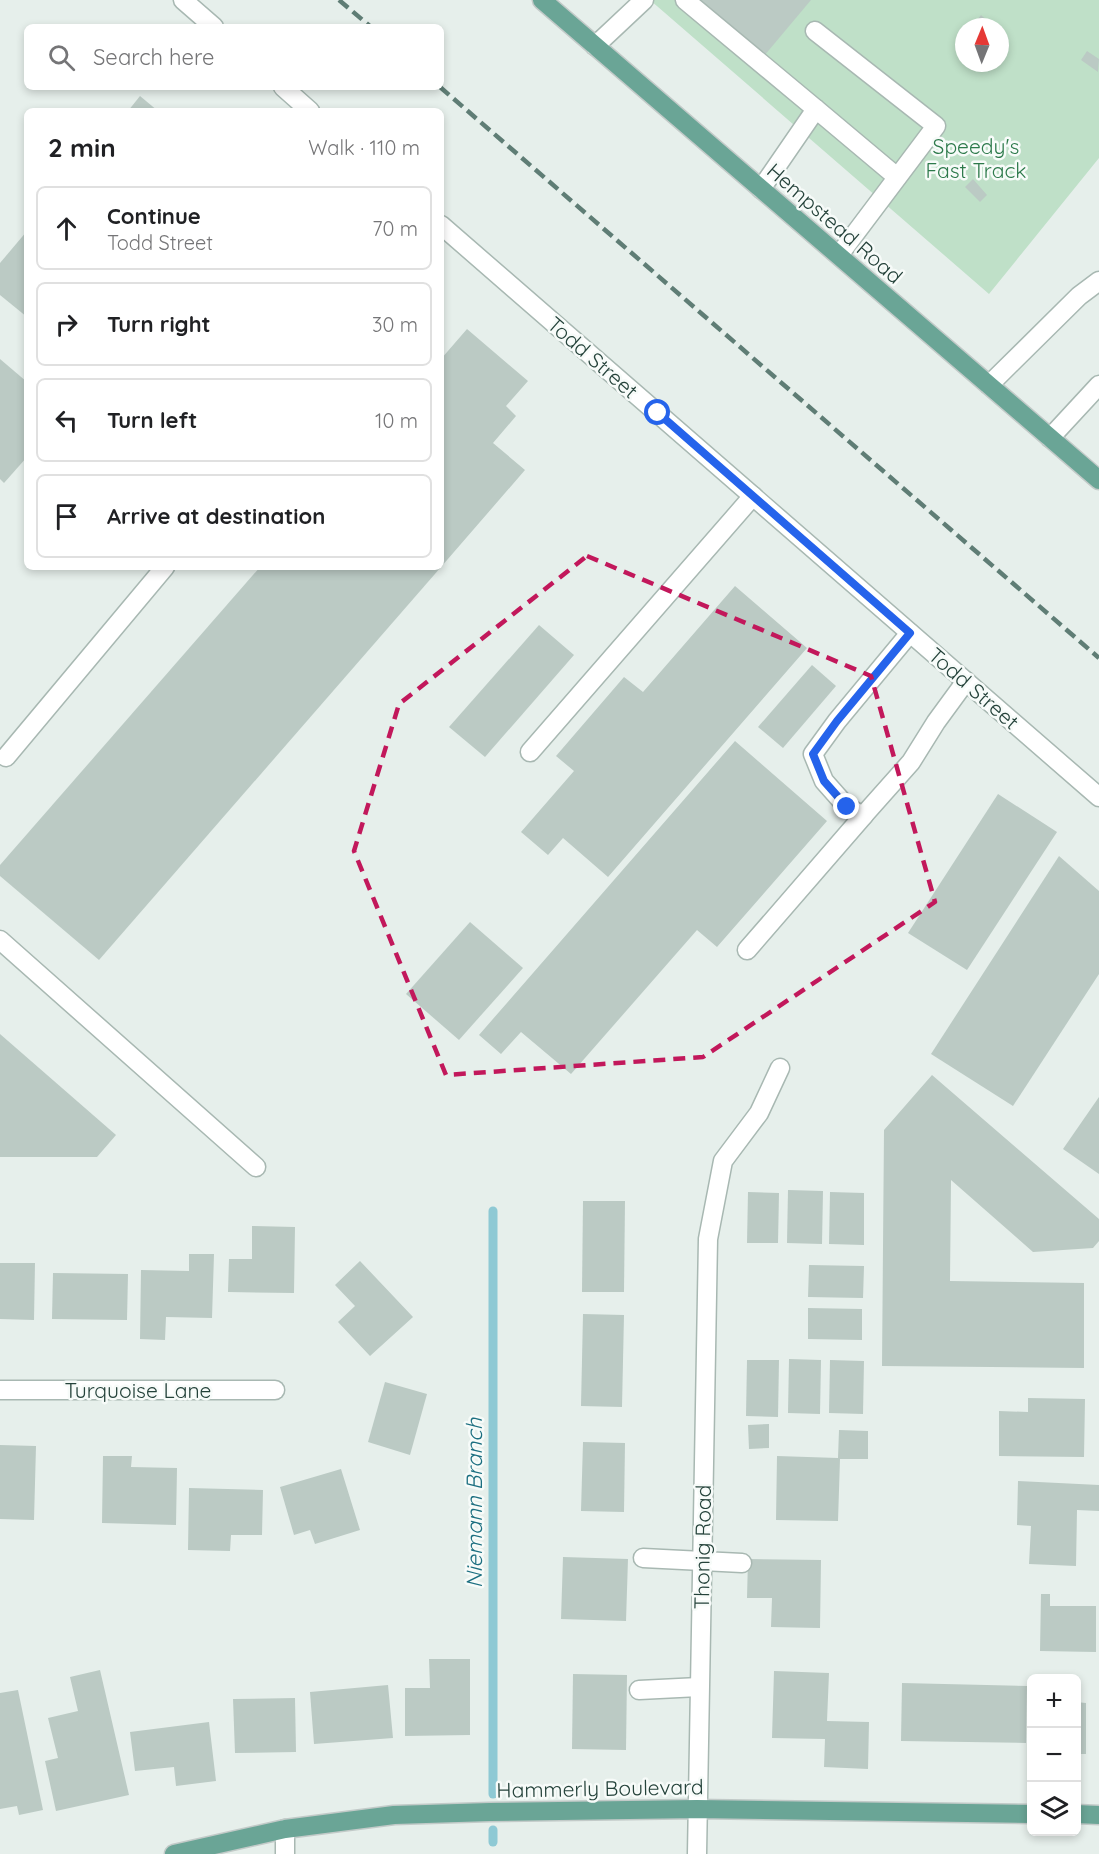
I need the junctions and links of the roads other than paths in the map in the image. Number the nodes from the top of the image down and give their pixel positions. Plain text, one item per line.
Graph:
1 (183, 0) edge
2 (542, 0) edge
3 (644, 0) edge
4 (685, 0) edge
5 (211, 24) edge
6 (815, 31) dead end
7 (595, 46) junction
8 (286, 90) edge
9 (307, 108) edge
10 (816, 109) junction
11 (897, 177) junction
12 (761, 189) junction
13 (444, 232) edge
14 (838, 255) junction
15 (1099, 281) edge
16 (989, 385) junction
17 (1099, 385) edge
18 (1050, 438) junction
19 (1099, 480) edge
20 (753, 496) junction
21 (162, 570) edge
22 (910, 633) junction
23 (966, 681) junction
24 (530, 752) dead end
25 (6, 757) dead end
26 (1099, 797) edge
27 (864, 815) junction
28 (0, 940) edge
29 (747, 950) dead end
30 (780, 1068) dead end
31 (256, 1167) dead end
32 (0, 1390) edge
33 (275, 1390) dead end
34 (643, 1558) dead end
35 (702, 1562) junction
36 (742, 1563) dead end
37 (699, 1687) junction
38 (639, 1690) dead end
39 (697, 1809) junction
40 (1027, 1814) edge
41 (1081, 1814) edge
42 (1099, 1815) edge
43 (285, 1829) junction
44 (174, 1854) edge
45 (285, 1854) edge
46 (697, 1854) edge

1 - 5 street
2 - 7 main road, Hempstead Road
3 - 7 street
4 - 10 street
6 - 11 street
7 - 12 main road, Hempstead Road
8 - 9 street
10 - 11 street
10 - 12 street
11 - 14 street
12 - 14 main road, Hempstead Road
13 - 20 street, Todd Street
14 - 16 main road, Hempstead Road
15 - 16 street
16 - 18 main road, Hempstead Road
17 - 18 street
18 - 19 main road, Hempstead Road
20 - 22 street, Todd Street
20 - 24 street
21 - 25 street
22 - 23 street, Todd Street
22 - 27 street
23 - 26 street, Todd Street
23 - 27 street
27 - 29 street
28 - 31 street
30 - 35 street, Thonig Road
32 - 33 street, Turquoise Lane
34 - 35 street
35 - 36 street
35 - 37 street, Thonig Road
37 - 38 street
37 - 39 street, Thonig Road
39 - 40 main road, Hammerly Boulevard
39 - 43 main road, Hammerly Boulevard
39 - 46 street, Thonig Road
41 - 42 main road
43 - 44 main road, Hammerly Boulevard
43 - 45 street

